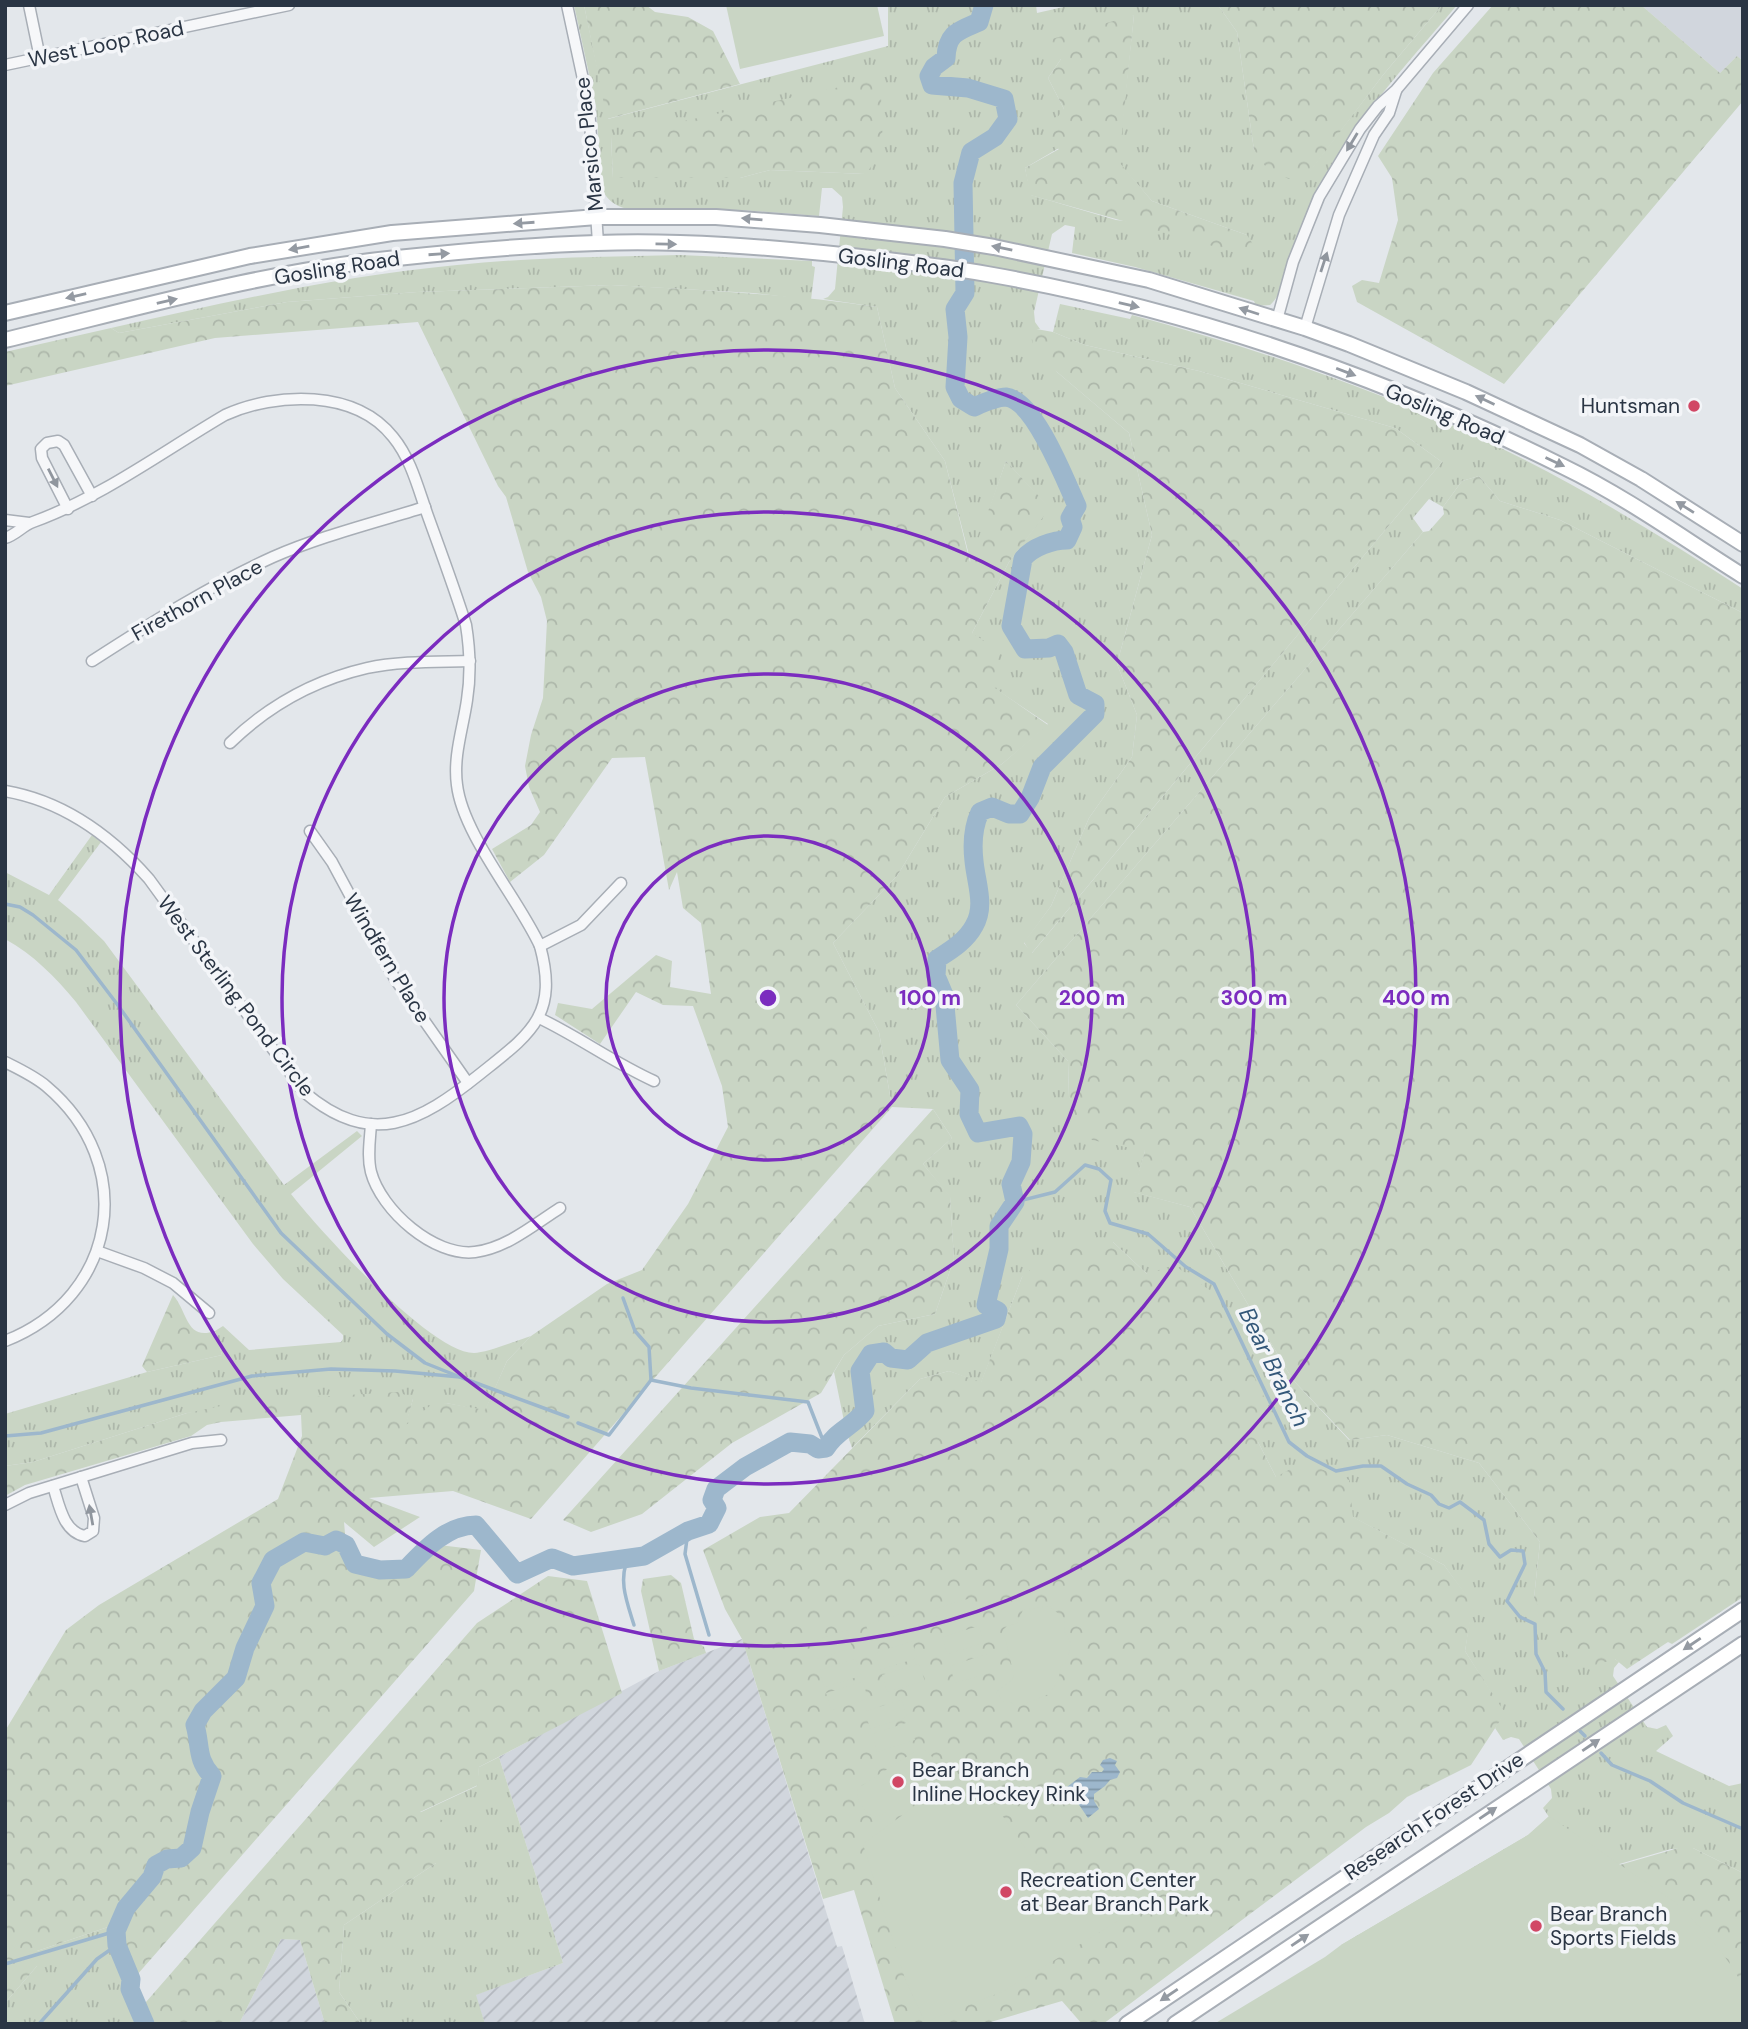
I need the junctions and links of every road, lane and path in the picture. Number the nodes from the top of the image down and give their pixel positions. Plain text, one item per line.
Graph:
1 (29, 5) edge
2 (289, 5) edge
3 (567, 5) edge
4 (1468, 5) edge
5 (40, 58) junction
6 (5, 65) edge
7 (1396, 90) junction
8 (597, 217) junction
9 (598, 243) junction
10 (5, 313) edge
11 (1277, 320) junction
12 (1305, 328) junction
13 (5, 340) edge
14 (92, 496) junction
15 (425, 507) junction
16 (68, 509) junction
17 (5, 520) edge
18 (29, 523) junction
19 (5, 538) edge
20 (1743, 544) edge
21 (1743, 576) edge
22 (92, 661) dead end
23 (470, 661) junction
24 (230, 743) dead end
25 (5, 791) edge
26 (310, 831) dead end
27 (621, 883) dead end
28 (540, 946) junction
29 (540, 1018) junction
30 (5, 1062) edge
31 (654, 1082) dead end
32 (468, 1083) junction
33 (371, 1124) junction
34 (560, 1208) dead end
35 (97, 1251) junction
36 (209, 1313) dead end
37 (5, 1340) edge
38 (221, 1440) dead end
39 (81, 1477) junction
40 (53, 1486) junction
41 (5, 1505) edge
42 (1743, 1610) edge
43 (1743, 1644) edge
44 (1127, 2024) edge
45 (1175, 2024) edge

1 - 5 street
2 - 5 street, West Loop Road
3 - 8 street, Marsico Place
4 - 7 street
5 - 6 street, West Loop Road
7 -> 11 street
12 -> 7 street
8 - 9 street, Marsico Place
8 -> 10 main road, Gosling Road
11 -> 8 main road, Gosling Road
13 -> 9 main road, Gosling Road
9 -> 21 main road, Gosling Road
11 - 12 main road, Gosling Road
20 -> 12 main road, Gosling Road
14 - 15 street, West Sterling Pond Circle
14 - 16 street, West Sterling Pond Circle
14 -> 16 street
15 - 22 street, Firethorn Place
15 - 23 street, West Sterling Pond Circle
16 - 18 street, West Sterling Pond Circle
17 - 18 street
18 - 19 street
23 - 24 street
23 - 28 street, West Sterling Pond Circle
25 - 33 street, West Sterling Pond Circle
26 - 32 street, Windfern Place
27 - 28 street
28 - 29 street, West Sterling Pond Circle
29 - 31 street
29 - 32 street, West Sterling Pond Circle
30 - 35 street
32 - 33 street, West Sterling Pond Circle
33 - 34 street
35 - 36 street
35 - 37 street
38 - 39 street
39 - 40 street
40 -> 39 street
40 - 41 street
42 -> 44 main road, Research Forest Drive
45 -> 43 main road, Research Forest Drive

